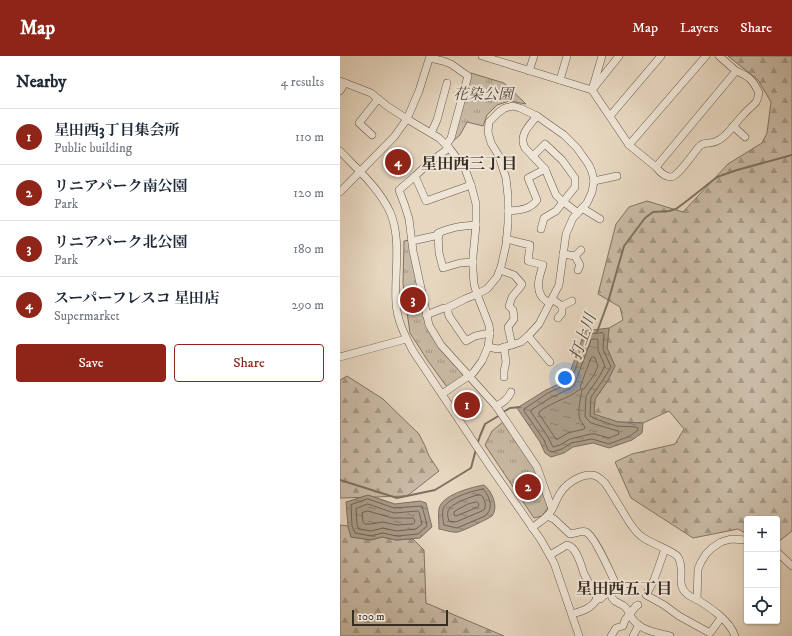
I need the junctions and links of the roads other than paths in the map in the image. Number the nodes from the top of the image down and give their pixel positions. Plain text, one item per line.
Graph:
1 (482, 56) edge
2 (534, 56) edge
3 (567, 56) edge
4 (602, 56) edge
5 (619, 56) edge
6 (661, 56) edge
7 (706, 56) edge
8 (719, 56) edge
9 (430, 57) edge
10 (501, 59) edge
11 (529, 70) junction
12 (736, 71) junction
13 (560, 80) junction
14 (343, 82) edge
15 (447, 83) dead end
16 (592, 90) junction
17 (340, 91) edge
18 (378, 99) junction
19 (537, 116) junction
20 (610, 116) junction
21 (407, 119) junction
22 (733, 126) junction
23 (431, 133) junction
24 (372, 134) dead end
25 (745, 137) dead end
26 (629, 145) junction
27 (447, 146) junction
28 (340, 151) edge
29 (533, 156) junction
30 (656, 167) junction
31 (545, 169) junction
32 (360, 172) junction
33 (415, 176) junction
34 (617, 176) dead end
35 (594, 181) junction
36 (471, 185) junction
37 (340, 192) edge
38 (563, 202) junction
39 (580, 210) junction
40 (508, 211) junction
41 (600, 219) dead end
42 (476, 225) junction
43 (541, 229) dead end
44 (439, 235) junction
45 (506, 239) junction
46 (412, 241) junction
47 (582, 250) dead end
48 (563, 254) junction
49 (576, 256) junction
50 (473, 262) junction
51 (500, 270) junction
52 (578, 270) dead end
53 (477, 294) junction
54 (550, 301) junction
55 (572, 301) dead end
56 (562, 306) junction
57 (447, 308) junction
58 (426, 315) junction
59 (558, 318) dead end
60 (490, 333) junction
61 (528, 336) junction
62 (406, 338) junction
63 (512, 345) junction
64 (488, 347) junction
65 (504, 347) junction
66 (340, 357) edge
67 (550, 362) dead end
68 (468, 376) junction
69 (504, 377) dead end
70 (511, 392) dead end
71 (442, 394) junction
72 (496, 406) junction
73 (552, 509) junction
74 (547, 516) junction
75 (532, 528) junction
76 (570, 534) junction
77 (744, 540) edge
78 (569, 545) junction
79 (665, 550) junction
80 (550, 555) junction
81 (780, 555) edge
82 (792, 566) edge
83 (611, 594) junction
84 (597, 599) junction
85 (697, 600) junction
86 (638, 605) dead end
87 (572, 614) junction
88 (630, 615) junction
89 (722, 618) junction
90 (639, 625) junction
91 (579, 636) edge
92 (611, 636) edge
93 (633, 636) edge
94 (670, 636) edge
95 (735, 636) edge

1 - 10 street
2 - 11 street
3 - 13 street
4 - 16 street
5 - 16 street
6 - 20 street
7 - 26 street
8 - 12 street
9 - 21 street
9 - 27 street
10 - 11 street
11 - 13 street
12 - 22 street
12 - 30 street
13 - 16 street
14 - 17 street
14 - 18 street
15 - 23 street
16 - 20 street
18 - 21 street
18 - 24 street
19 - 29 street
19 - 35 street
19 - 40 street
20 - 26 street
21 - 23 street
21 - 32 street
22 - 25 street
22 - 30 street
23 - 27 street
26 - 30 street
27 - 33 street
27 - 36 street
28 - 32 street
29 - 31 street
29 - 38 street
31 - 38 street
31 - 40 street
32 - 37 street
32 - 62 street
33 - 36 street
33 - 46 street
34 - 35 street
35 - 39 street
36 - 42 street
38 - 39 street
38 - 43 street
39 - 41 street
39 - 48 street
40 - 45 street
42 - 44 street
42 - 50 street
44 - 46 street
44 - 50 street
45 - 51 street
45 - 54 street
46 - 58 street
47 - 49 street
48 - 49 street
48 - 54 street
49 - 52 street
50 - 53 street
51 - 53 street
51 - 63 street
53 - 57 street
53 - 60 street
54 - 56 street
54 - 61 street
55 - 56 street
56 - 59 street
57 - 58 street
57 - 60 street
58 - 68 street
60 - 64 street
61 - 63 street
61 - 67 street
62 - 66 street
62 - 71 street
63 - 65 street
64 - 65 street
64 - 68 street
65 - 69 street
68 - 71 street
68 - 72 street
70 - 72 street
71 - 75 street
72 - 73 street
73 - 74 street
73 - 79 street
74 - 75 street
74 - 76 street
75 - 80 street
76 - 78 street
76 - 83 street
77 - 85 street
78 - 80 street
78 - 84 street
79 - 85 street
79 - 89 street
80 - 87 street
81 - 82 street
83 - 84 street
83 - 88 street
84 - 87 street
85 - 89 street
86 - 88 street
87 - 91 street
88 - 90 street
88 - 92 street
89 - 95 street
90 - 93 street
90 - 94 street

